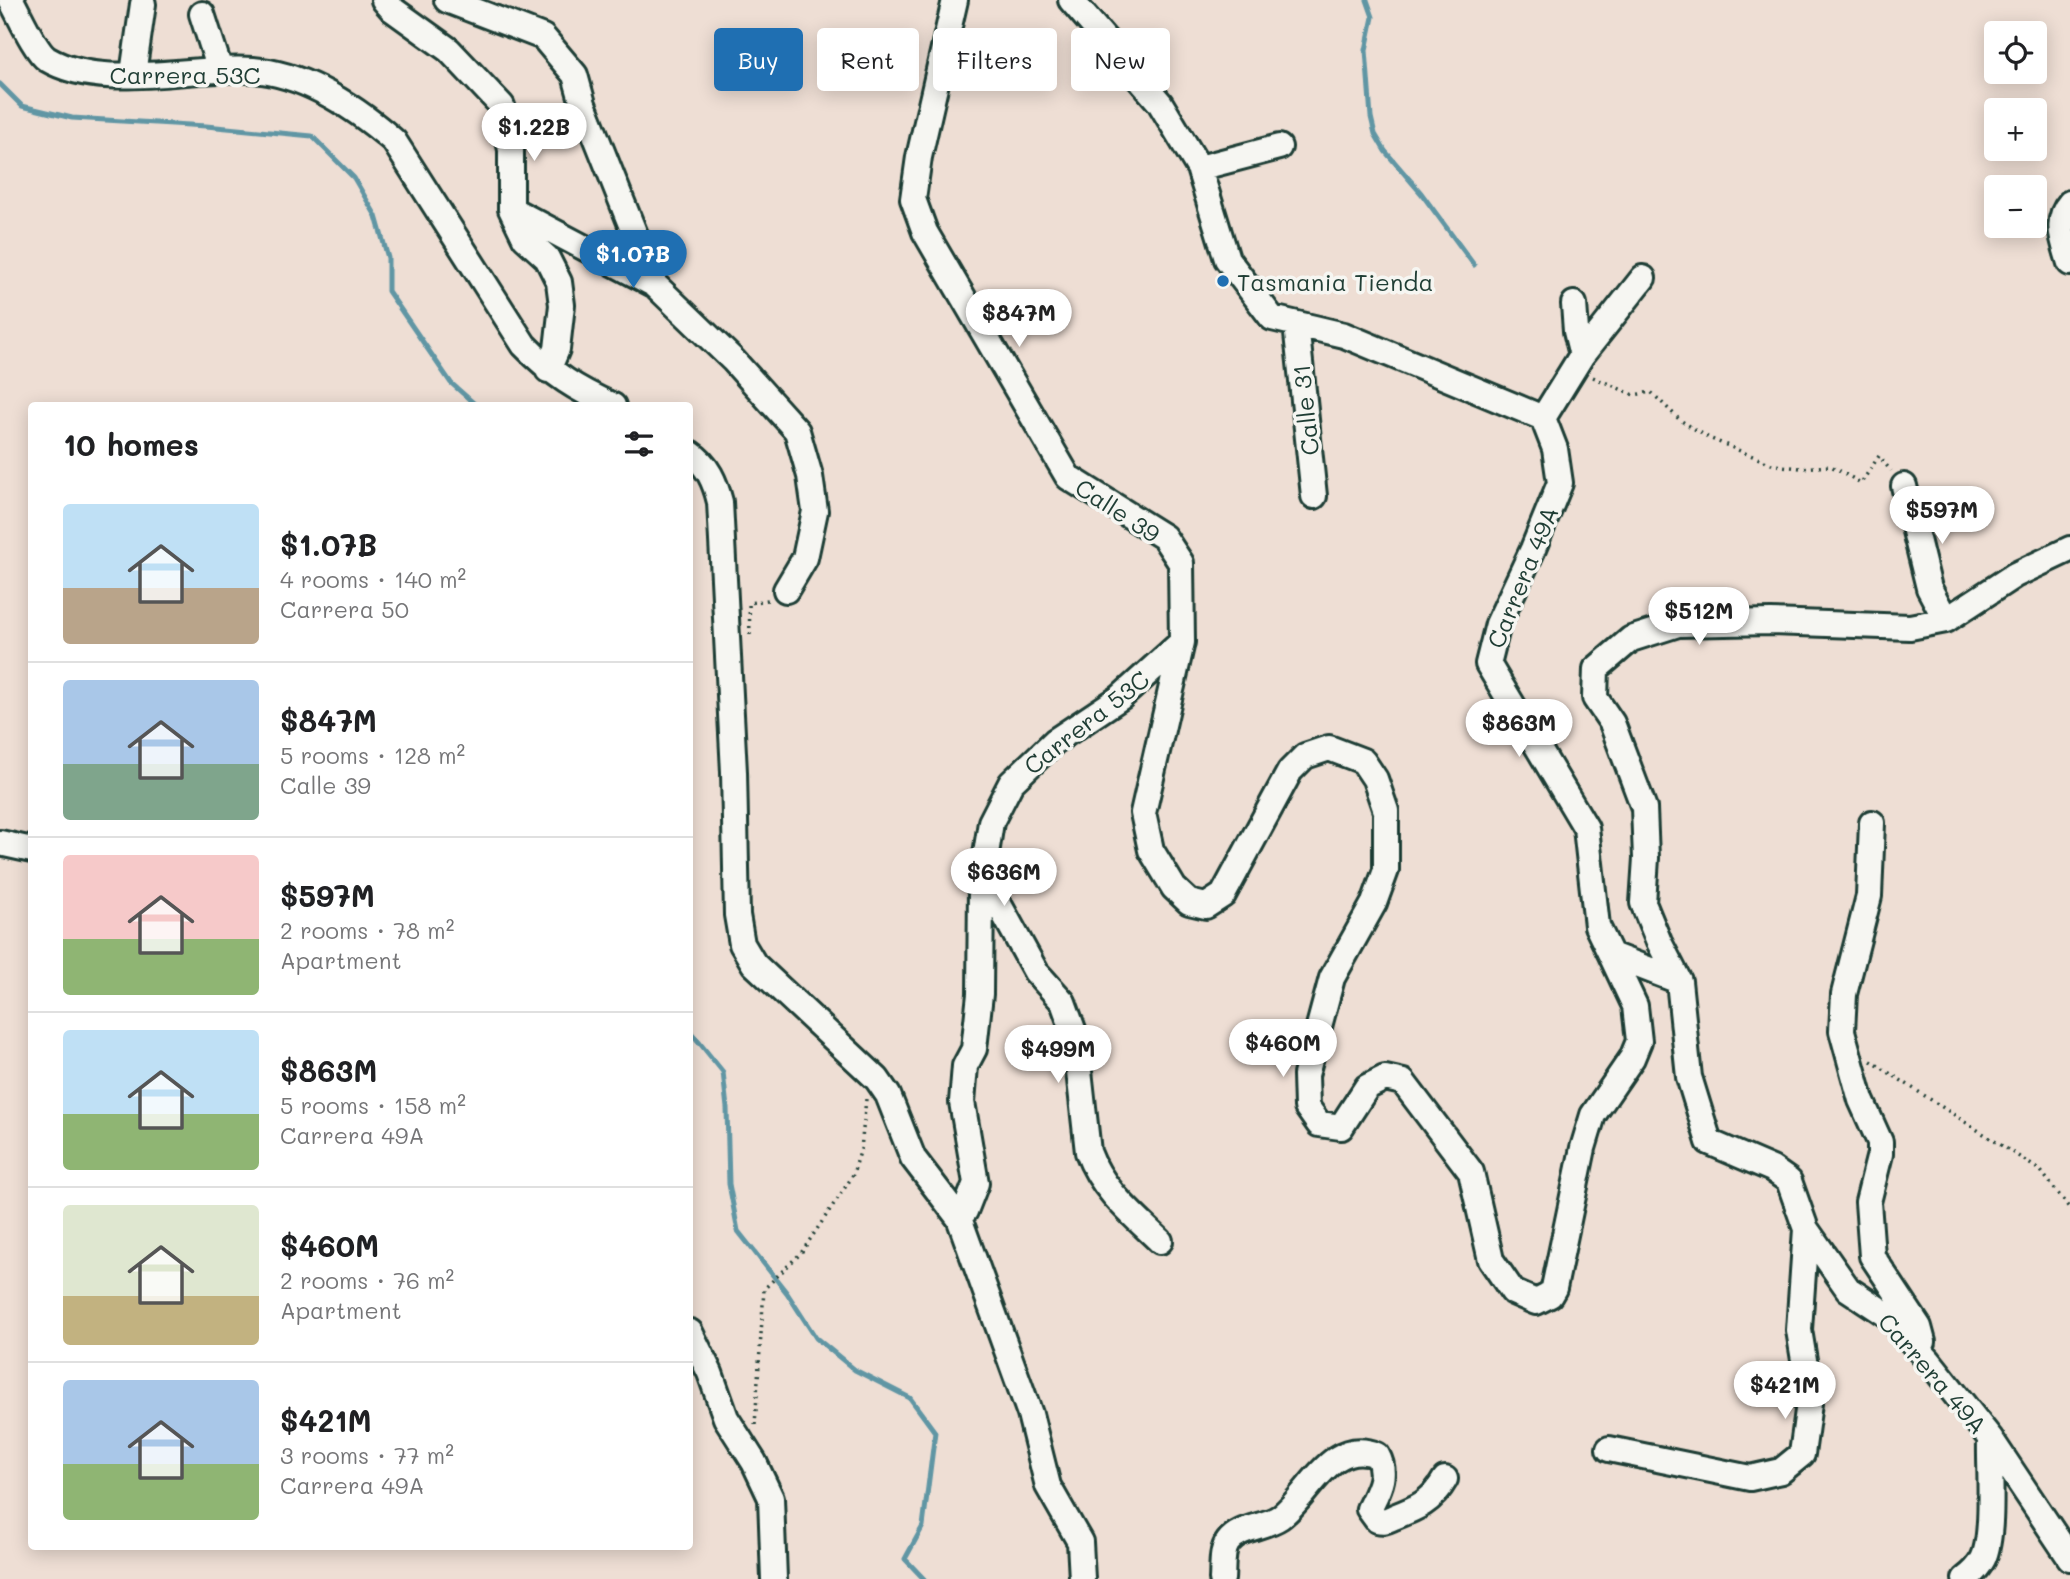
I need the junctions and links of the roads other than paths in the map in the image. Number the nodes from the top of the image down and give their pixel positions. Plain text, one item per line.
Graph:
1 (11, 0) edge
2 (384, 0) edge
3 (447, 0) edge
4 (955, 0) edge
5 (1071, 0) edge
6 (144, 4) dead end
7 (202, 14) dead end
8 (220, 70) junction
9 (133, 74) junction
10 (1279, 147) dead end
11 (1199, 168) junction
12 (2070, 203) edge
13 (512, 209) junction
14 (2070, 263) edge
15 (1643, 278) dead end
16 (655, 285) junction
17 (1574, 304) dead end
18 (1296, 324) junction
19 (1582, 355) junction
20 (548, 370) junction
21 (605, 402) edge
22 (1543, 418) junction
23 (693, 455) edge
24 (1904, 486) road end
25 (1314, 496) dead end
26 (2070, 549) edge
27 (786, 590) road end
28 (1946, 620) junction
29 (1182, 642) junction
30 (1872, 823) dead end
31 (0, 843) edge
32 (28, 849) edge
33 (981, 886) junction
34 (1611, 955) junction
35 (1679, 981) junction
36 (959, 1218) junction
37 (1806, 1228) junction
38 (1160, 1241) dead end
39 (693, 1338) edge
40 (1929, 1361) junction
41 (1990, 1438) junction
42 (1609, 1450) dead end
43 (1445, 1479) dead end
44 (2070, 1558) edge
45 (774, 1579) edge
46 (1082, 1579) edge
47 (1222, 1579) edge
48 (1965, 1579) edge

1 - 9 street, Carrera 53C
2 - 13 street
3 - 16 street
4 - 29 street, Calle 39
5 - 11 street
6 - 9 street
7 - 8 street
8 - 9 street, Carrera 53C
8 - 20 street, Carrera 53C
10 - 11 street
11 - 18 street
12 - 14 street
13 - 16 street
13 - 20 street
15 - 19 street
16 - 27 street
17 - 19 street
18 - 22 street
18 - 25 street, Calle 31
19 - 22 street
20 - 21 street, Carrera 53C
22 - 34 street, Carrera 49A
23 - 36 street
24 - 28 street
26 - 28 street
28 - 35 street
29 - 33 street, Carrera 53C
29 - 34 street, Calle 39
30 - 40 street
31 - 32 street
33 - 36 street, Carrera 53C
33 - 38 street
34 - 35 street
35 - 37 street, Carrera 49A
36 - 46 street
37 - 40 street, Carrera 49A
37 - 42 street
39 - 45 street
40 - 41 street, Carrera 49A
41 - 44 street, Carrera 49A
41 - 48 street
43 - 47 street

